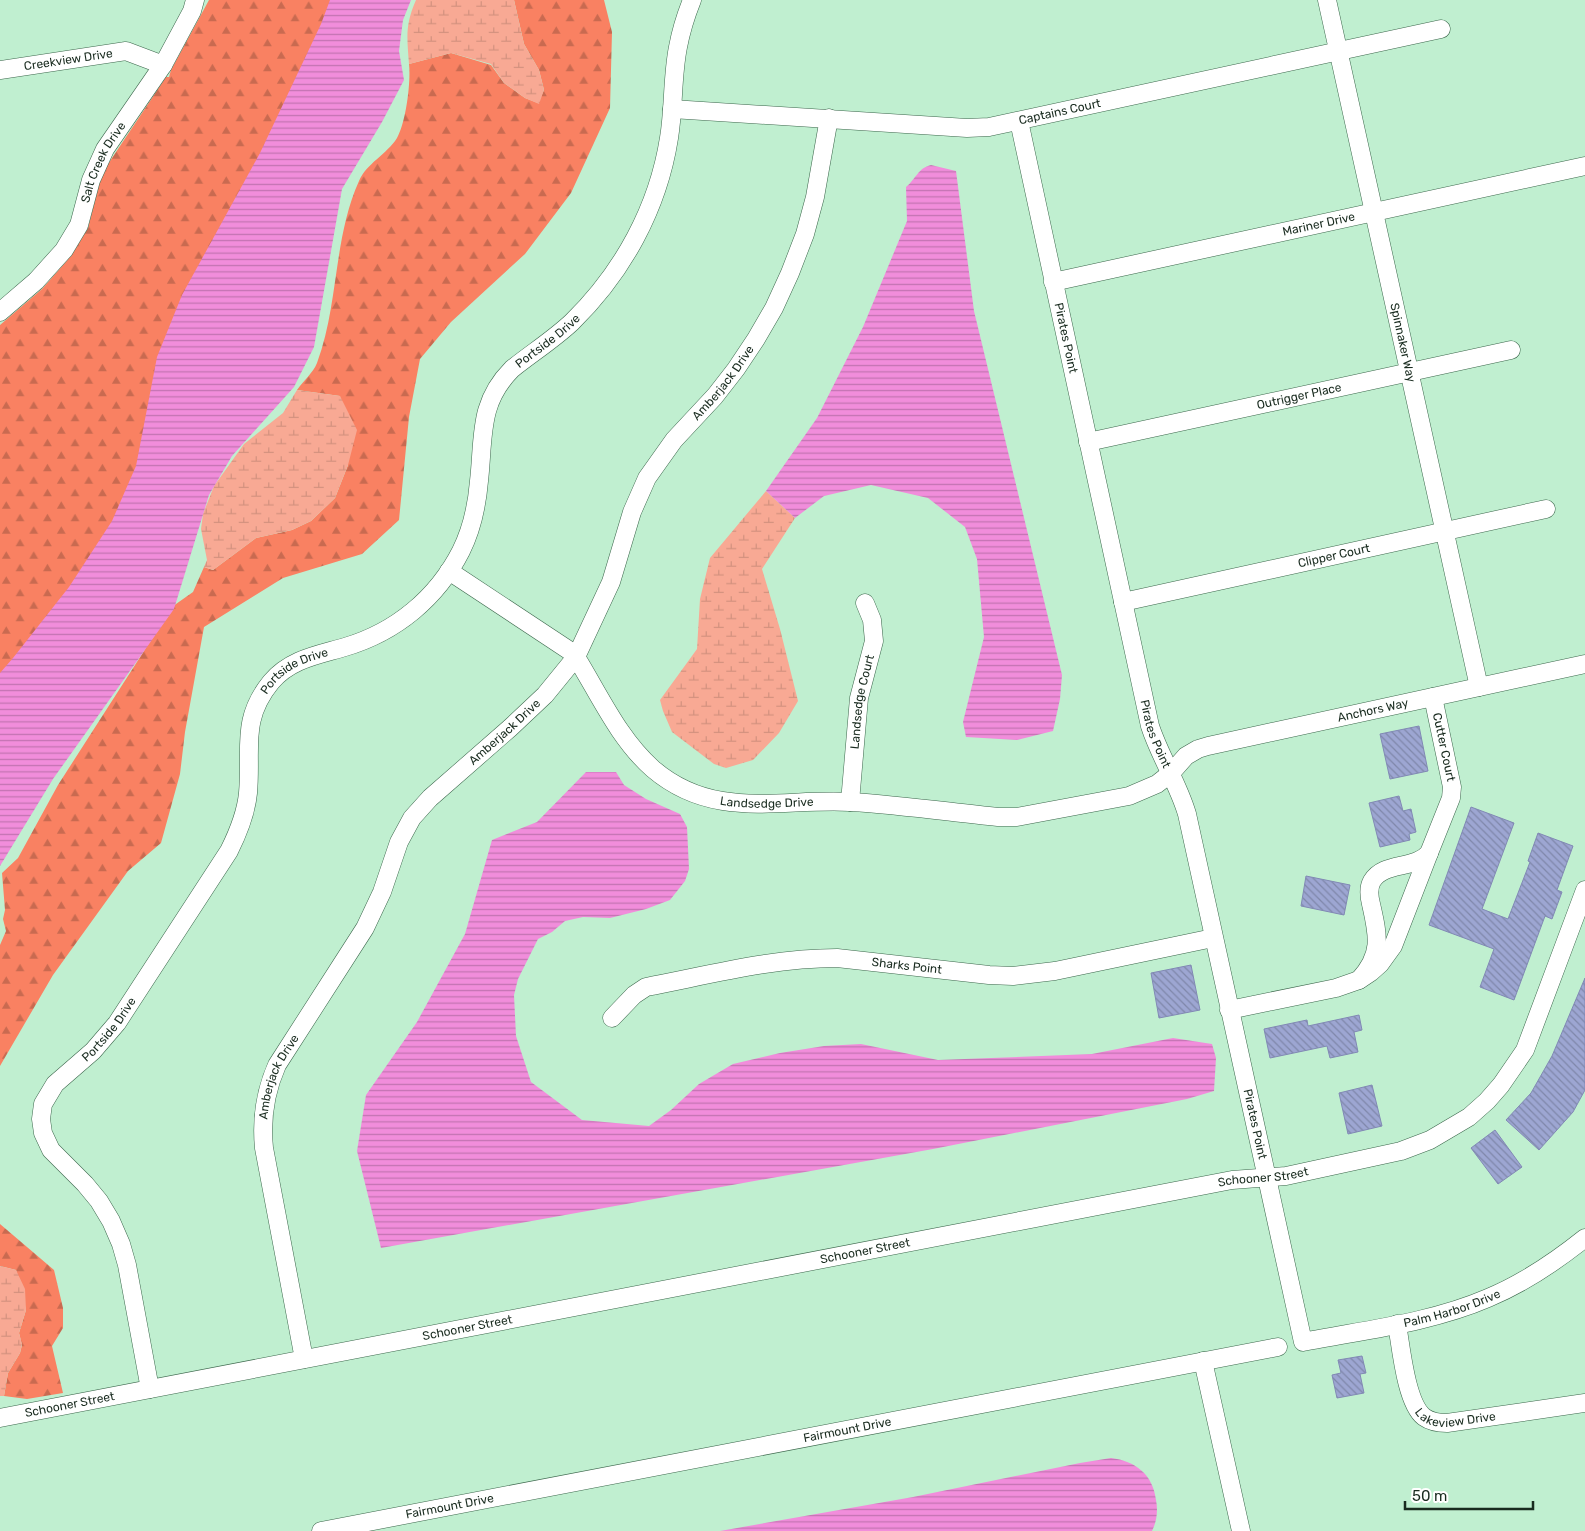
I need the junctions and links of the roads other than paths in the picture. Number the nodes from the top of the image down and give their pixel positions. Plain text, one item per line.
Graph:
1 (194, 0) edge
2 (692, 0) edge
3 (1327, 0) edge
4 (1440, 29) dead end
5 (1339, 51) junction
6 (163, 65) junction
7 (0, 70) edge
8 (672, 109) junction
9 (829, 118) junction
10 (1018, 121) junction
11 (1585, 166) edge
12 (1374, 212) junction
13 (1053, 282) junction
14 (0, 312) edge
15 (1510, 350) dead end
16 (1409, 372) junction
17 (1088, 442) junction
18 (1546, 509) dead end
19 (1444, 532) junction
20 (449, 571) junction
21 (1122, 602) junction
22 (865, 603) dead end
23 (576, 657) junction
24 (1585, 664) edge
25 (1479, 687) junction
26 (1433, 697) junction
27 (1171, 773) junction
28 (850, 802) junction
29 (1429, 852) junction
30 (1585, 890) edge
31 (1214, 938) junction
32 (1359, 980) junction
33 (1229, 1010) junction
34 (612, 1018) dead end
35 (1266, 1177) junction
36 (1585, 1238) edge
37 (1397, 1324) junction
38 (1303, 1342) joint
39 (1278, 1347) dead end
40 (304, 1360) junction
41 (1203, 1361) junction
42 (150, 1389) junction
43 (1585, 1403) edge
44 (0, 1418) edge
45 (320, 1531) edge
46 (1241, 1531) edge

1 - 6 street, Salt Creek Drive
2 - 8 street, Portside Drive
3 - 5 street, Spinnaker Way
4 - 5 street, Captains Court
5 - 10 street, Captains Court
5 - 12 street, Spinnaker Way
6 - 7 street, Creekview Drive
6 - 14 street, Salt Creek Drive
8 - 9 street, Captains Court
8 - 20 street, Portside Drive
9 - 10 street, Captains Court
9 - 23 street, Amberjack Drive
10 - 13 street, Pirates Point
11 - 12 street, Mariner Drive
12 - 13 street, Mariner Drive
12 - 16 street, Spinnaker Way
13 - 17 street, Pirates Point
15 - 16 street, Outrigger Place
16 - 17 street, Outrigger Place
16 - 19 street, Spinnaker Way
17 - 21 street, Pirates Point
18 - 19 street, Clipper Court
19 - 21 street, Clipper Court
19 - 25 street, Spinnaker Way
20 - 23 street, Landsedge Drive
20 - 42 street, Portside Drive
21 - 27 street, Pirates Point
22 - 28 street, Landsedge Court
23 - 28 street, Landsedge Drive
23 - 40 street, Amberjack Drive
24 - 25 street, Anchors Way
25 - 26 street, Anchors Way
26 - 27 street, Anchors Way
26 - 29 street, Cutter Court
27 - 28 street, Landsedge Drive
27 - 31 street, Pirates Point
29 - 32 street, Cutter Court
29 - 32 street
30 - 35 street, Schooner Street
31 - 33 street, Pirates Point
31 - 34 street, Sharks Point
32 - 33 street, Cutter Court
33 - 35 street, Pirates Point
35 - 38 street, Pirates Point
35 - 40 street, Schooner Street
36 - 37 street, Palm Harbor Drive
37 - 38 street, Palm Harbor Drive
37 - 43 street, Lakeview Drive
39 - 41 street
40 - 42 street, Schooner Street
41 - 45 street, Fairmount Drive
41 - 46 street
42 - 44 street, Schooner Street

